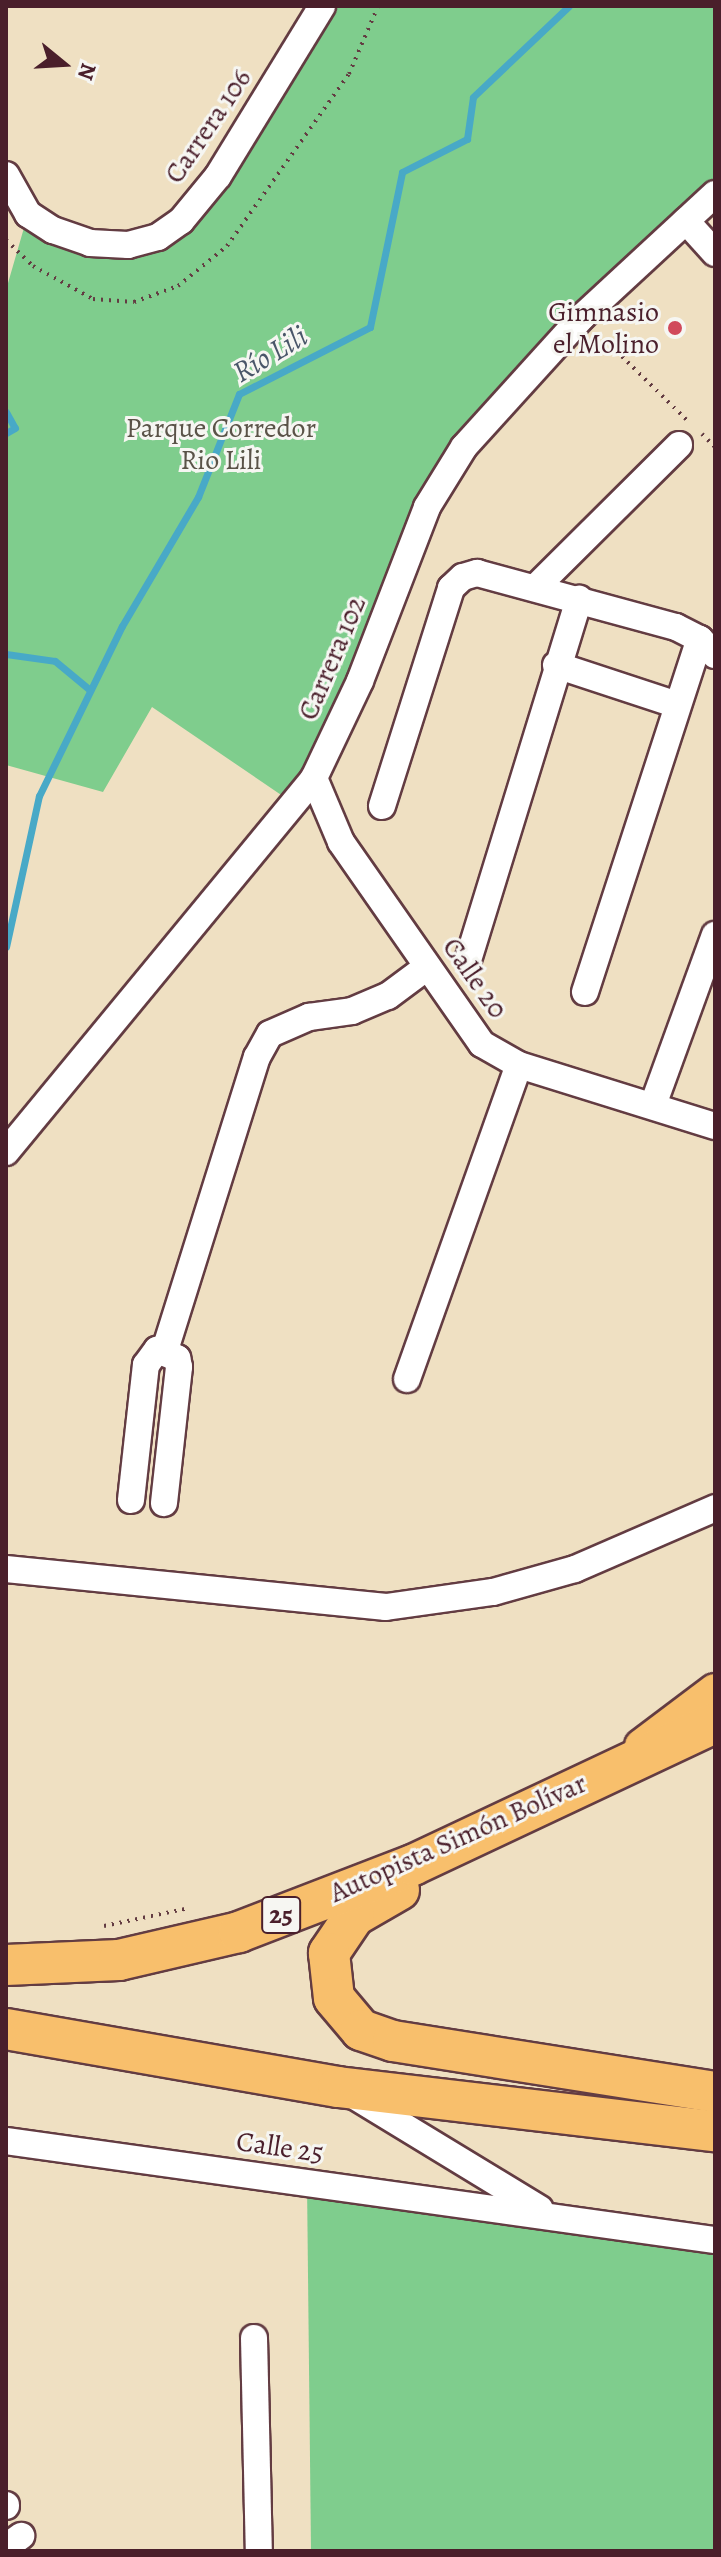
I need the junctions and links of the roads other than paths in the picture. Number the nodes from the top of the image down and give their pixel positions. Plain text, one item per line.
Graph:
1 (322, 6) edge
2 (6, 175) edge
3 (715, 194) edge
4 (686, 221) junction
5 (715, 253) edge
6 (679, 445) dead end
7 (535, 588) junction
8 (579, 599) junction
9 (707, 647) edge
10 (556, 665) junction
11 (678, 705) junction
12 (314, 778) junction
13 (382, 806) dead end
14 (715, 935) edge
15 (469, 957) dead end
16 (427, 967) junction
17 (585, 992) dead end
18 (519, 1065) junction
19 (653, 1105) junction
20 (715, 1126) edge
21 (6, 1152) edge
22 (165, 1350) junction
23 (407, 1379) dead end
24 (131, 1500) dead end
25 (164, 1503) dead end
26 (715, 1508) edge
27 (6, 1569) edge
28 (715, 1691) edge
29 (715, 1723) edge
30 (615, 1766) junction
31 (540, 1806) junction
32 (6, 1965) edge
33 (6, 2029) edge
34 (338, 2087) junction
35 (715, 2092) edge
36 (715, 2131) edge
37 (6, 2141) edge
38 (546, 2213) junction
39 (715, 2240) edge
40 (254, 2338) dead end
41 (259, 2551) edge

1 - 2 street, Carrera 106
3 - 4 street, Carrera 102
4 - 5 street
4 - 12 street, Carrera 102
6 - 7 street
7 - 8 street
7 - 13 street
8 - 9 street
8 - 10 street
9 - 11 street
10 - 11 street
10 - 15 street
11 - 17 street
12 - 16 street, Calle 20
12 - 21 street, Carrera 102
14 - 19 street
16 - 18 street, Calle 20
16 - 22 street
18 - 19 street, Calle 20
18 - 23 street
19 - 20 street, Calle 20
22 - 24 street
22 - 25 street
26 - 27 street
28 - 30 main road
29 - 30 highway, Autopista Simón Bolívar
30 - 31 highway, Autopista Simón Bolívar / 25
31 - 32 highway, Autopista Simón Bolívar / 25
31 - 35 highway
33 - 34 highway
34 - 36 highway
34 - 38 street, Calle 25
37 - 38 street, Calle 25
38 - 39 street, Calle 25
40 - 41 street

